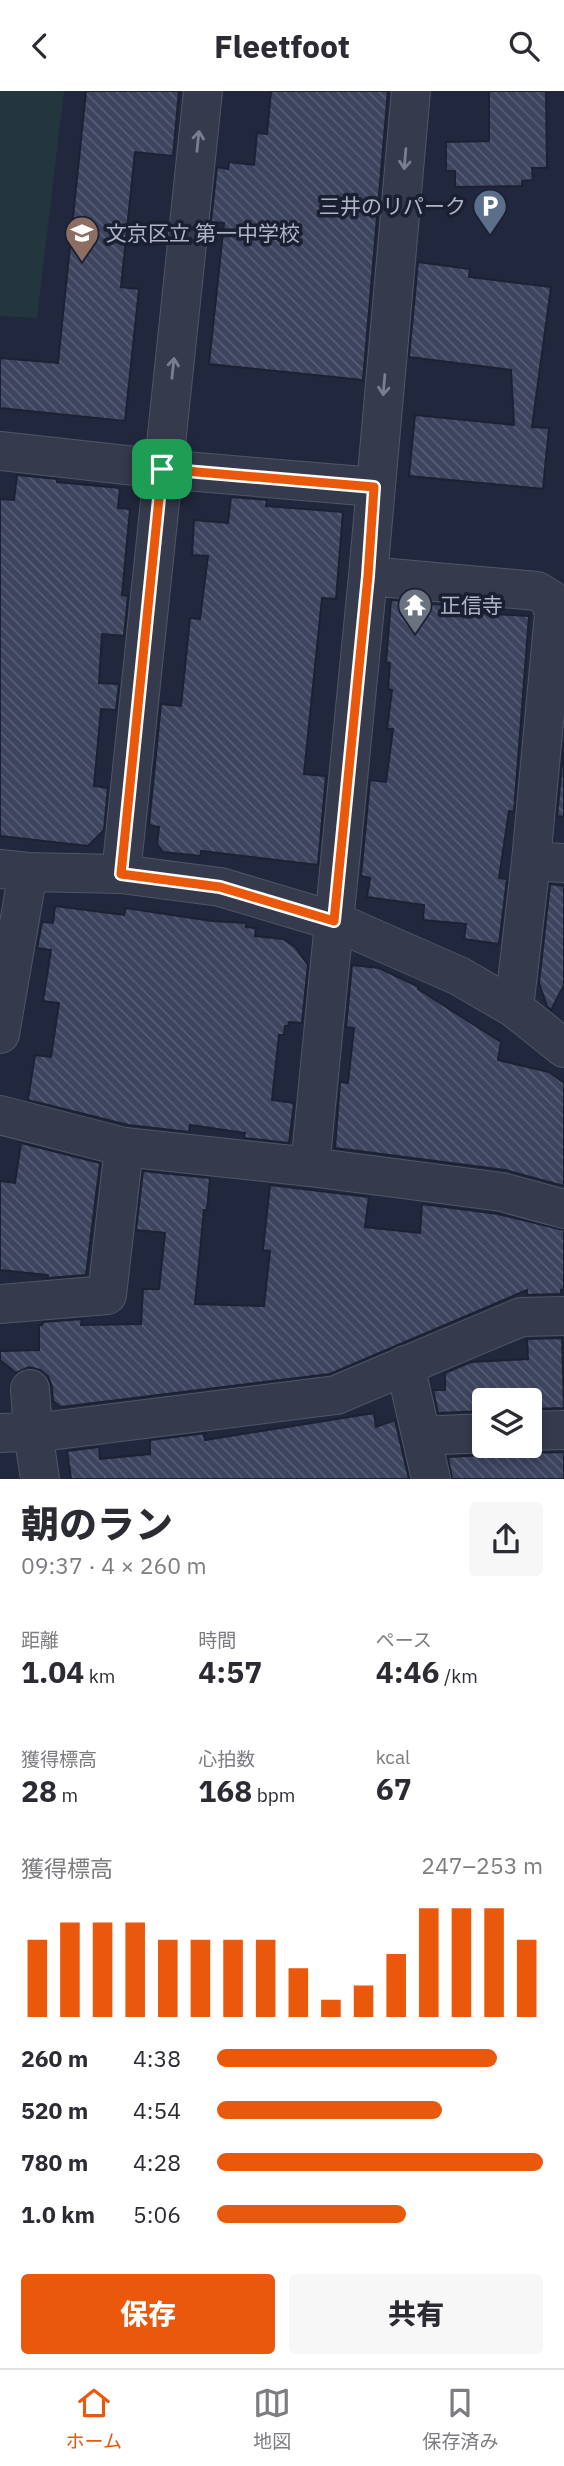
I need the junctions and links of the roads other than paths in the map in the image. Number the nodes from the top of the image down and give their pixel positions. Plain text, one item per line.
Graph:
1 (203, 91) edge
2 (411, 91) edge
3 (0, 451) edge
4 (162, 469) junction
5 (378, 510) junction
6 (368, 576) junction
7 (548, 862) edge
8 (14, 870) edge
9 (121, 874) junction
10 (334, 921) junction
11 (514, 1008) junction
12 (0, 1034) edge
13 (564, 1048) edge
14 (0, 1115) edge
15 (124, 1147) junction
16 (310, 1167) junction
17 (564, 1209) edge
18 (0, 1304) edge
19 (564, 1316) edge
20 (405, 1365) junction
21 (30, 1389) dead end
22 (564, 1430) edge
23 (542, 1431) edge
24 (16, 1433) edge
25 (472, 1434) edge
26 (422, 1436) junction
27 (40, 1479) edge
28 (430, 1479) edge

4 -> 1 street
2 -> 5 street
3 - 4 street
4 - 5 street
4 - 9 street
5 - 6 street
6 - 7 street
6 - 10 street
7 - 11 street
8 - 9 street
8 - 12 street
9 - 10 street
10 - 11 street
10 - 16 street
11 - 13 street
14 - 15 street
15 - 16 street
15 - 18 street
16 - 17 street
19 - 20 street
20 - 24 street
20 - 26 street
21 - 24 street
22 - 23 street
24 - 27 street
25 - 26 street
26 - 28 street

